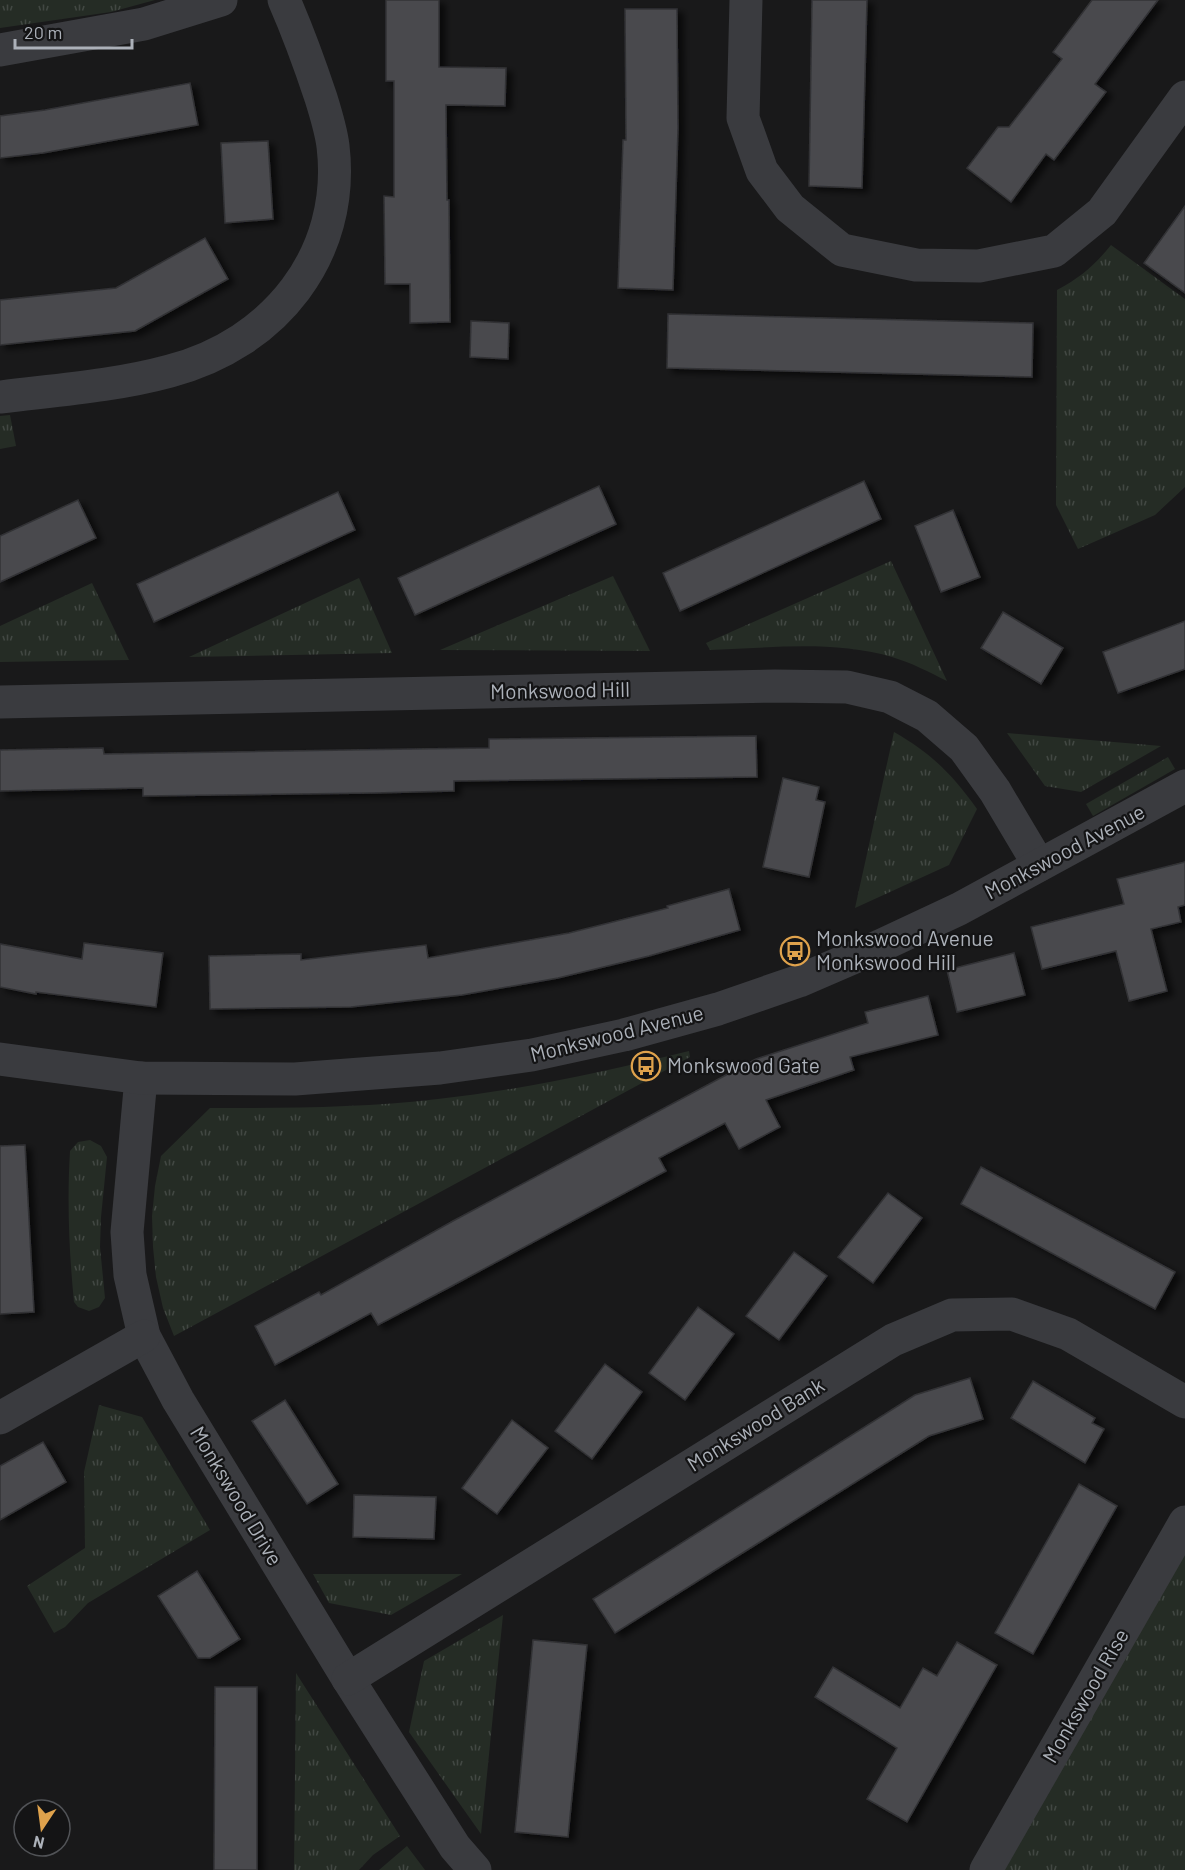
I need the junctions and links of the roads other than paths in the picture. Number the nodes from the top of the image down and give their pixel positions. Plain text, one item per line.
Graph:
1 (221, 0) edge
2 (284, 0) edge
3 (746, 0) edge
4 (0, 50) edge
5 (1185, 97) edge
6 (0, 398) edge
7 (0, 702) edge
8 (1185, 786) edge
9 (1039, 865) junction
10 (0, 1059) edge
11 (141, 1078) junction
12 (144, 1336) junction
13 (1185, 1402) edge
14 (0, 1418) edge
15 (1185, 1522) edge
16 (348, 1679) junction
17 (475, 1870) edge
18 (986, 1870) edge

1 - 4 street
2 - 6 street
3 - 5 street
7 - 9 street, Monkswood Hill
8 - 9 street, Monkswood Avenue
9 - 11 street, Monkswood Avenue
10 - 11 street, Monkswood Avenue
11 - 12 street, Monkswood Drive
12 - 14 street
12 - 16 street, Monkswood Drive
13 - 16 street, Monkswood Bank
15 - 18 street, Monkswood Rise
16 - 17 street, Monkswood Drive

